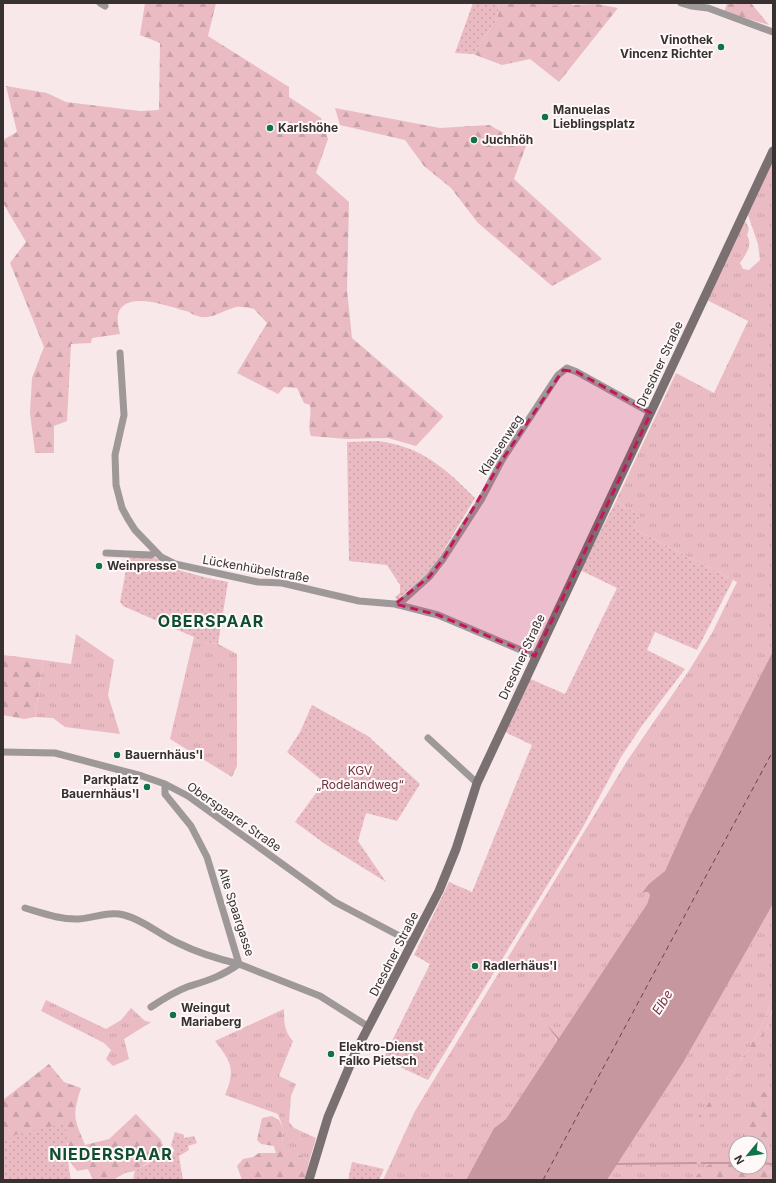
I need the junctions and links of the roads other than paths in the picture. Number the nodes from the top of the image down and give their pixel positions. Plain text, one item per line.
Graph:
1 (681, 3) edge
2 (773, 32) edge
3 (773, 150) edge
4 (120, 353) dead end
5 (651, 413) junction
6 (155, 552) junction
7 (106, 553) dead end
8 (395, 604) junction
9 (535, 656) junction
10 (428, 738) dead end
11 (3, 752) edge
12 (477, 783) junction
13 (165, 784) junction
14 (25, 908) dead end
15 (411, 942) junction
16 (239, 964) junction
17 (151, 1007) dead end
18 (369, 1027) junction
19 (309, 1180) edge

1 - 2 street
3 - 5 main road, Dresdner Straße
4 - 6 street, Lückenhübelstraße
5 - 8 street, Klausenweg
5 - 9 main road, Dresdner Straße
6 - 7 street
6 - 8 street, Lückenhübelstraße
8 - 9 street, Lückenhübelstraße
9 - 12 main road, Dresdner Straße
10 - 12 street
11 - 13 street, Oberspaarer Straße
12 - 15 main road, Dresdner Straße
13 - 15 street, Oberspaarer Straße
13 - 16 street, Alte Spaargasse
14 - 16 street
15 - 18 main road, Dresdner Straße
16 - 17 street
16 - 18 street, Alte Spaargasse
18 - 19 main road, Dresdner Straße

